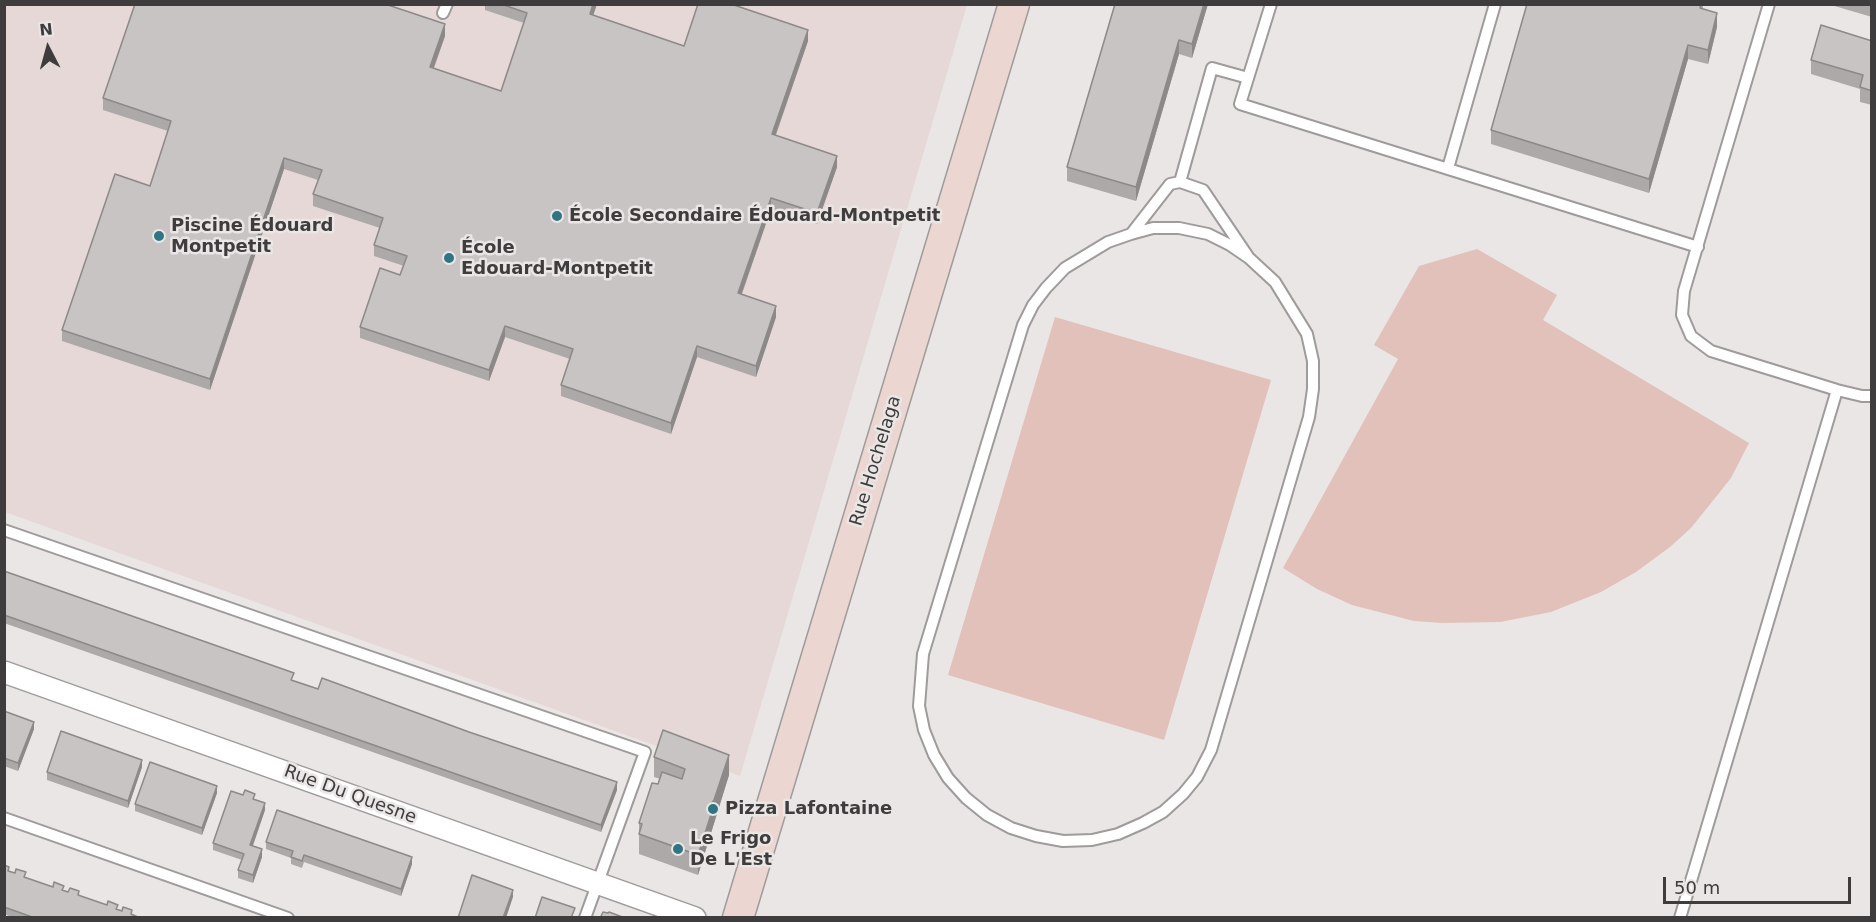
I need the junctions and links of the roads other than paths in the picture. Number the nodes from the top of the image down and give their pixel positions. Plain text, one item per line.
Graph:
1 (1014, 4) edge
2 (1271, 4) edge
3 (1495, 4) edge
4 (1769, 4) edge
5 (1248, 78) junction
6 (1448, 168) junction
7 (1180, 182) junction
8 (1131, 234) junction
9 (1698, 247) junction
10 (1249, 258) junction
11 (1838, 390) junction
12 (1872, 396) edge
13 (4, 530) edge
14 (4, 672) edge
15 (4, 818) edge
16 (597, 882) junction
17 (288, 918) edge
18 (585, 918) edge
19 (695, 918) edge
20 (738, 918) edge
21 (1680, 918) edge

1 - 20 main road, Rue Hochelaga
2 - 5 lane
3 - 6 lane
4 - 9 lane
5 - 6 lane
5 - 7 lane
6 - 9 lane
7 - 8 lane
7 - 10 lane
8 - 10 lane
8 - 10 lane
9 - 11 lane
11 - 12 lane
11 - 21 lane
13 - 16 lane
14 - 16 street, Rue Du Quesne
15 - 17 lane
16 - 18 lane
16 - 19 street, Rue Du Quesne

